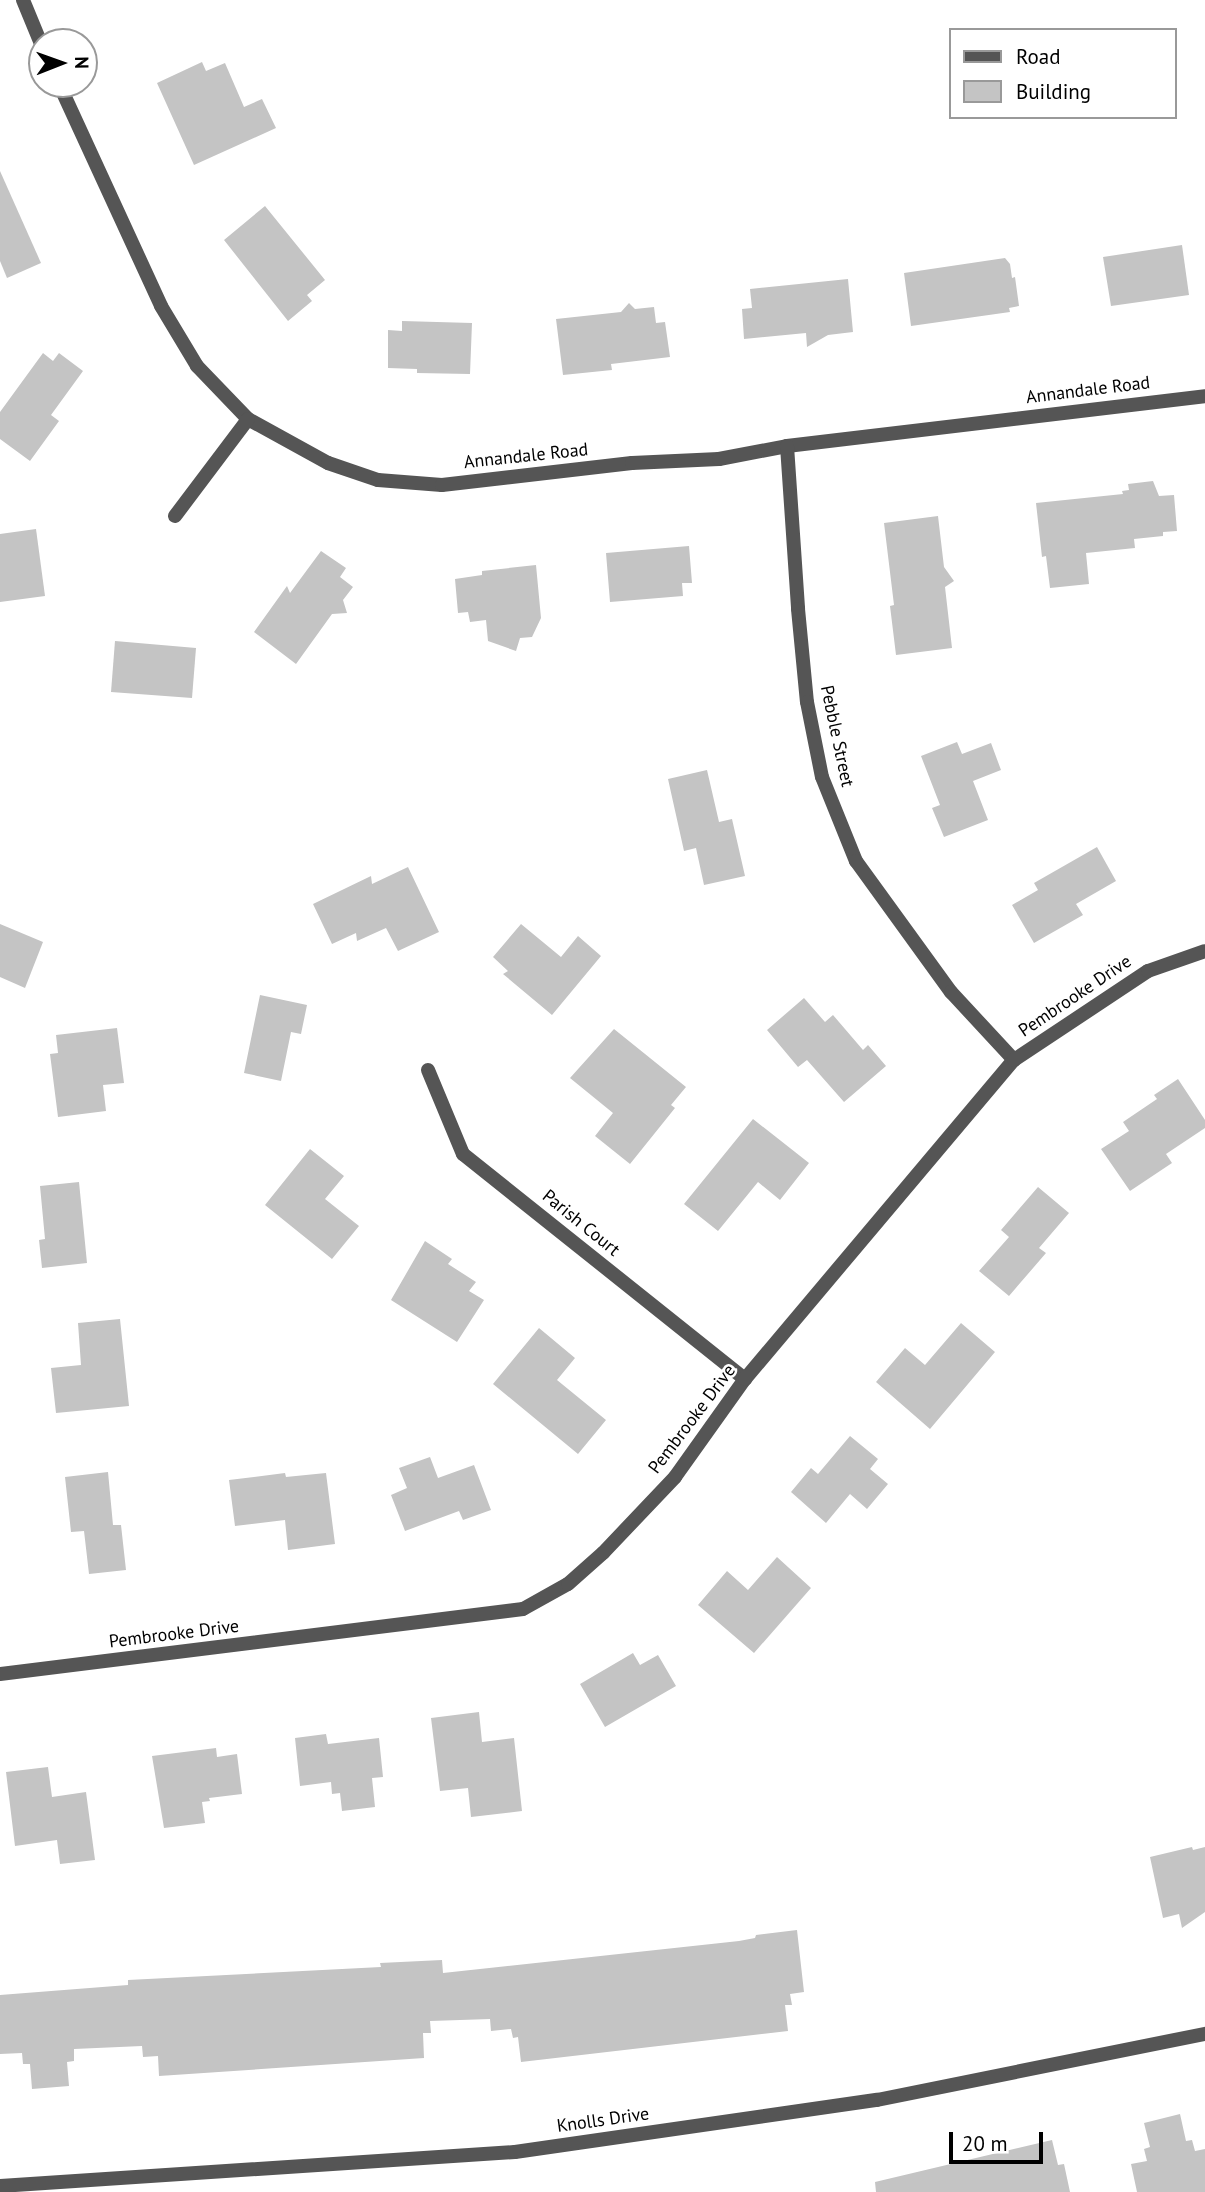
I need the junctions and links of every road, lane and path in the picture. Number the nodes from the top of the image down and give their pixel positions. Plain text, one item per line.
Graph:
1 (23, 0) edge
2 (35, 28) edge
3 (65, 98) edge
4 (1205, 396) edge
5 (248, 419) junction
6 (787, 446) junction
7 (175, 516) dead end
8 (1205, 951) edge
9 (1014, 1060) junction
10 (428, 1070) dead end
11 (745, 1379) junction
12 (0, 1674) edge
13 (1205, 2034) edge
14 (0, 2186) edge

1 - 2 street
3 - 5 street, Annandale Road
4 - 6 street, Annandale Road
5 - 6 street, Annandale Road
5 - 7 street
6 - 9 street, Pebble Street
8 - 9 street, Pembrooke Drive
9 - 11 street, Pembrooke Drive
10 - 11 street, Parish Court
11 - 12 street, Pembrooke Drive
13 - 14 street, Knolls Drive

